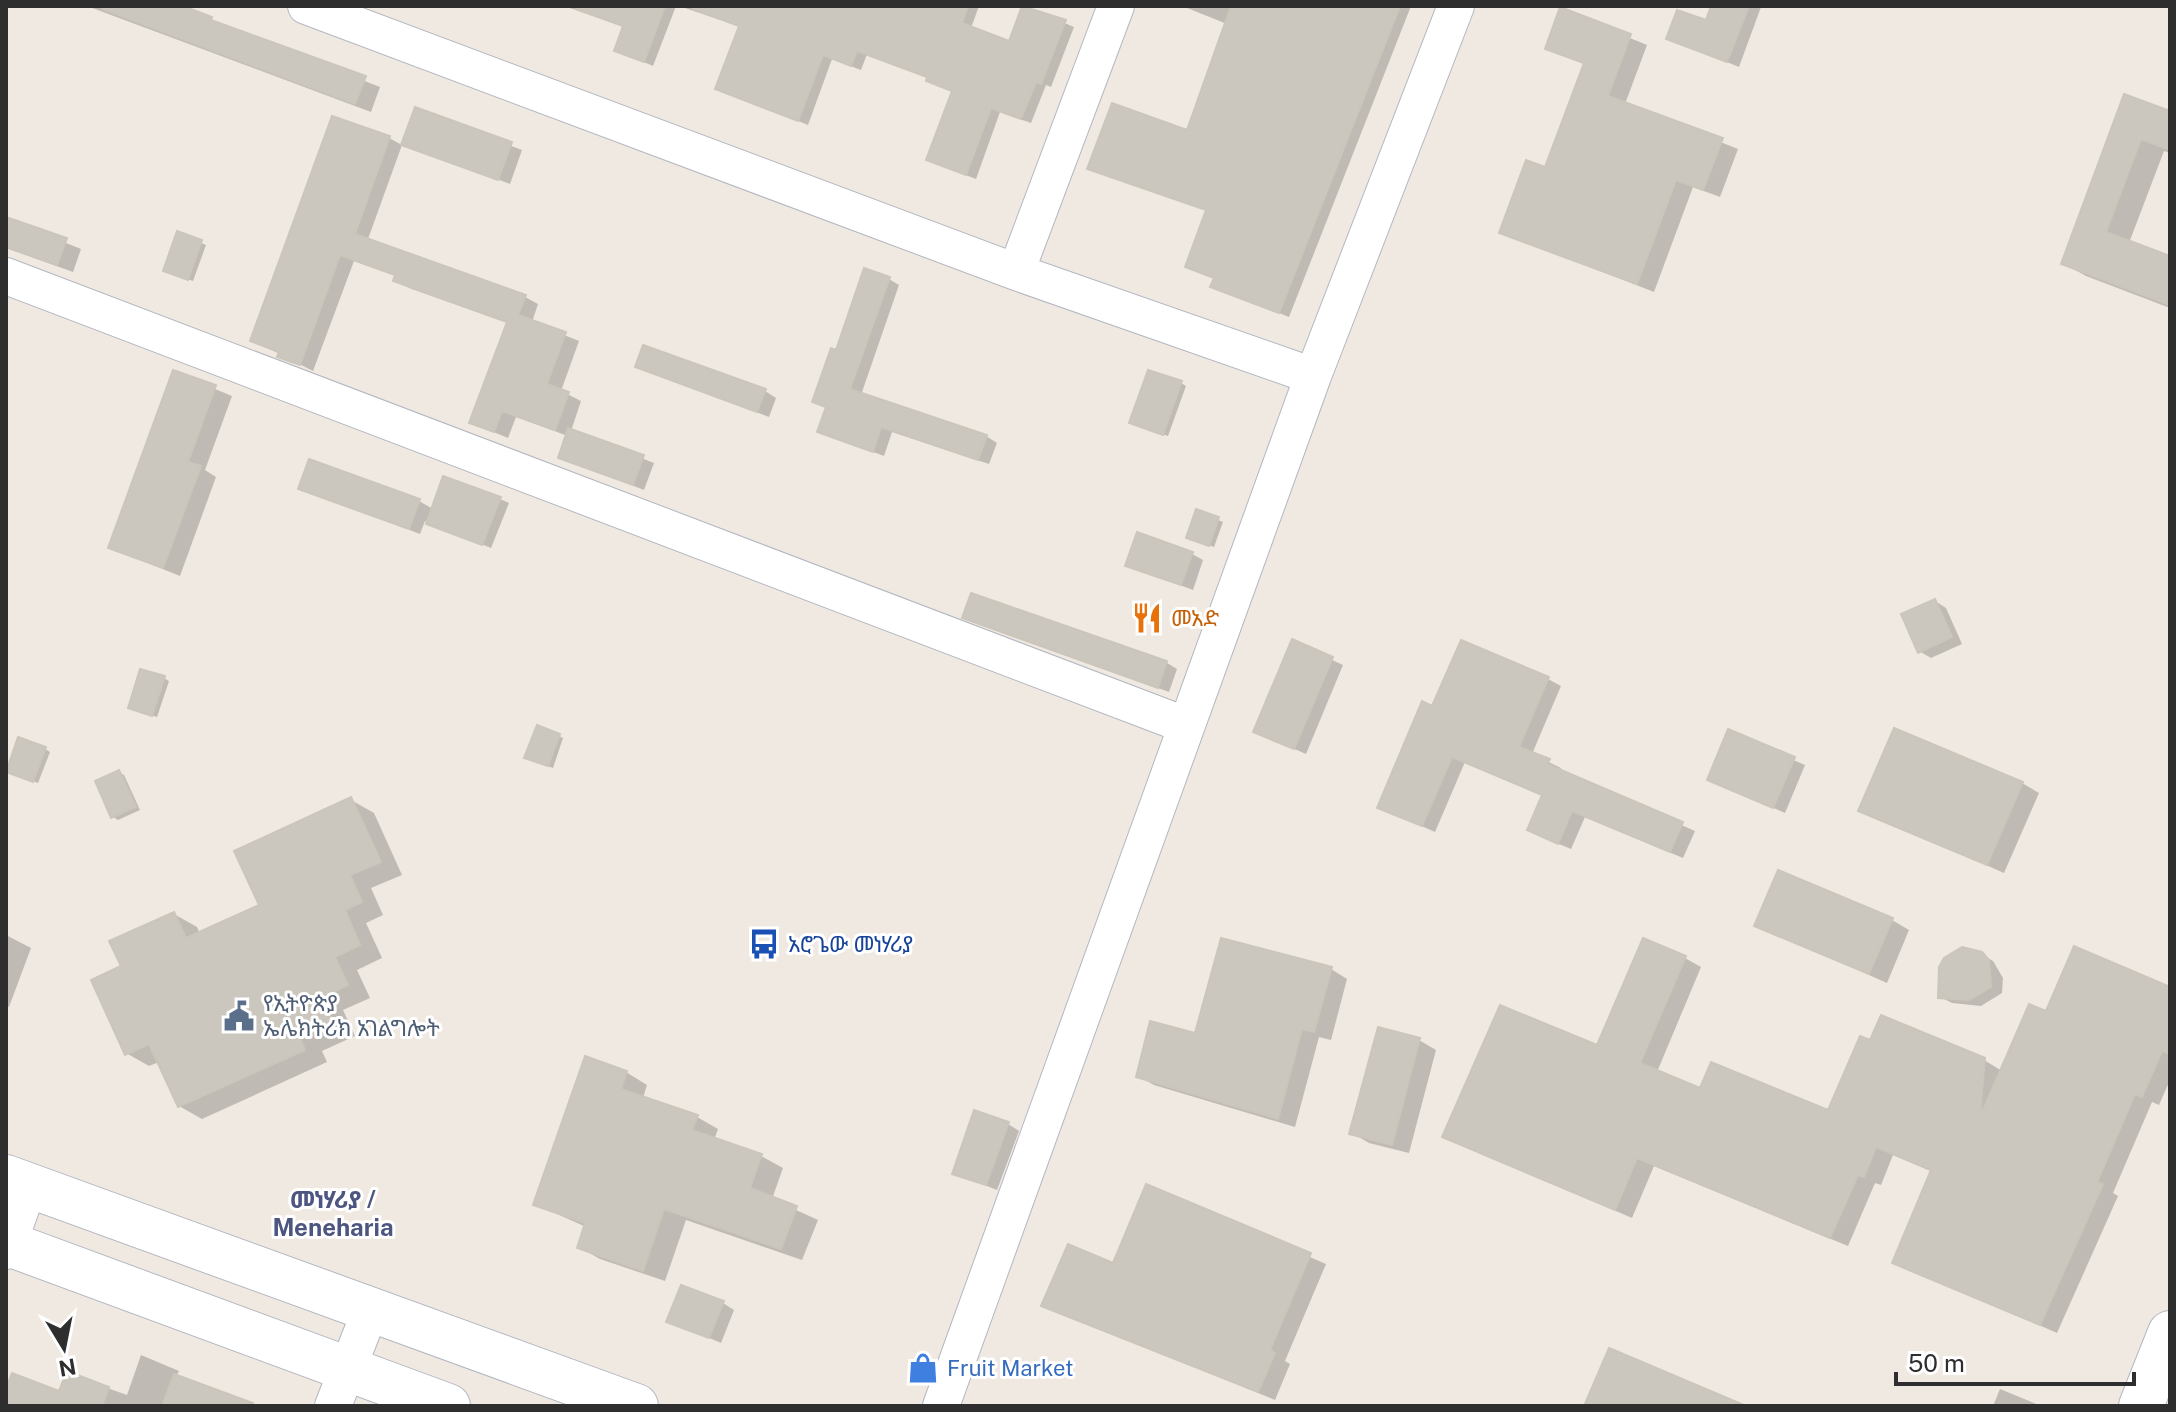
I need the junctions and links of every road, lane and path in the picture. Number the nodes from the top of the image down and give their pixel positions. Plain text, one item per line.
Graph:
1 (306, 6) edge
2 (1116, 6) edge
3 (1456, 6) edge
4 (1016, 272) junction
5 (6, 276) edge
6 (1313, 376) junction
7 (1185, 725) junction
8 (18, 1181) edge
9 (7, 1246) edge
10 (371, 1309) junction
11 (2170, 1333) edge
12 (340, 1387) edge
13 (448, 1406) edge
14 (636, 1406) edge
15 (941, 1406) edge
16 (2141, 1406) edge

1 - 4 street
2 - 4 street
3 - 6 street
4 - 6 street
5 - 7 street
6 - 7 street
7 - 15 street
8 - 9 street
8 - 10 main road
9 - 12 main road
10 - 12 street
10 - 14 main road
11 - 16 main road
12 - 13 main road

